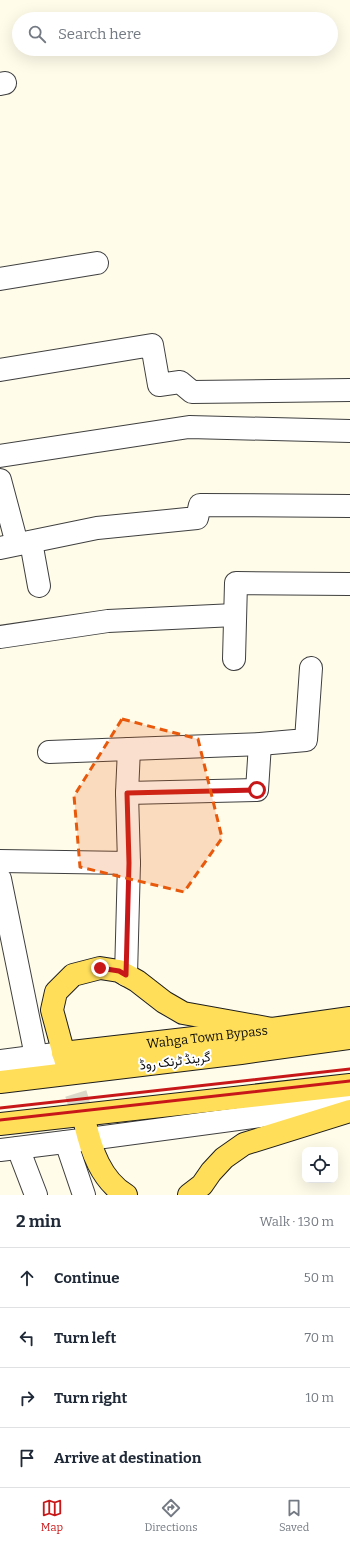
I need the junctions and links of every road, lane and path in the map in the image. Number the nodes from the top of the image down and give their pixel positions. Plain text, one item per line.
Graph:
1 (97, 263) dead end
2 (0, 279) edge
3 (0, 370) edge
4 (350, 390) edge
5 (350, 431) edge
6 (0, 456) edge
7 (0, 480) edge
8 (350, 506) edge
9 (16, 545) edge
10 (350, 584) edge
11 (39, 586) dead end
12 (235, 615) junction
13 (0, 637) edge
14 (234, 658) dead end
15 (311, 668) dead end
16 (260, 744) junction
17 (129, 749) junction
18 (49, 752) dead end
19 (127, 793) junction
20 (0, 862) edge
21 (129, 863) junction
22 (0, 879) edge
23 (126, 975) junction
24 (350, 1018) edge
25 (272, 1029) junction
26 (350, 1038) edge
27 (36, 1056) junction
28 (64, 1057) junction
29 (0, 1060) edge
30 (0, 1082) edge
31 (350, 1085) edge
32 (350, 1104) edge
33 (350, 1111) edge
34 (0, 1124) edge
35 (87, 1131) junction
36 (66, 1142) junction
37 (9, 1149) edge
38 (36, 1195) edge
39 (84, 1195) edge
40 (126, 1195) edge
41 (189, 1195) edge

1 - 2 street
3 - 4 street
5 - 6 street
7 - 9 street
8 - 9 street
9 - 11 street
10 - 12 street
12 - 13 street
12 - 14 street
15 - 16 street
16 - 17 street
16 - 19 street
17 - 18 street
17 - 19 street
19 - 21 street
20 - 21 street
21 - 23 street
22 - 27 street
23 - 25 main road
23 - 28 main road
24 - 25 main road, Wahga Town Bypass
25 - 28 main road, Wahga Town Bypass
26 - 30 main road, گرینڈ ٹرنک روڈ
27 - 28 street
27 - 29 street
31 - 34 main road
32 - 35 street
33 - 41 main road
35 - 36 street
35 - 40 main road
36 - 37 street
36 - 39 street
37 - 38 street

